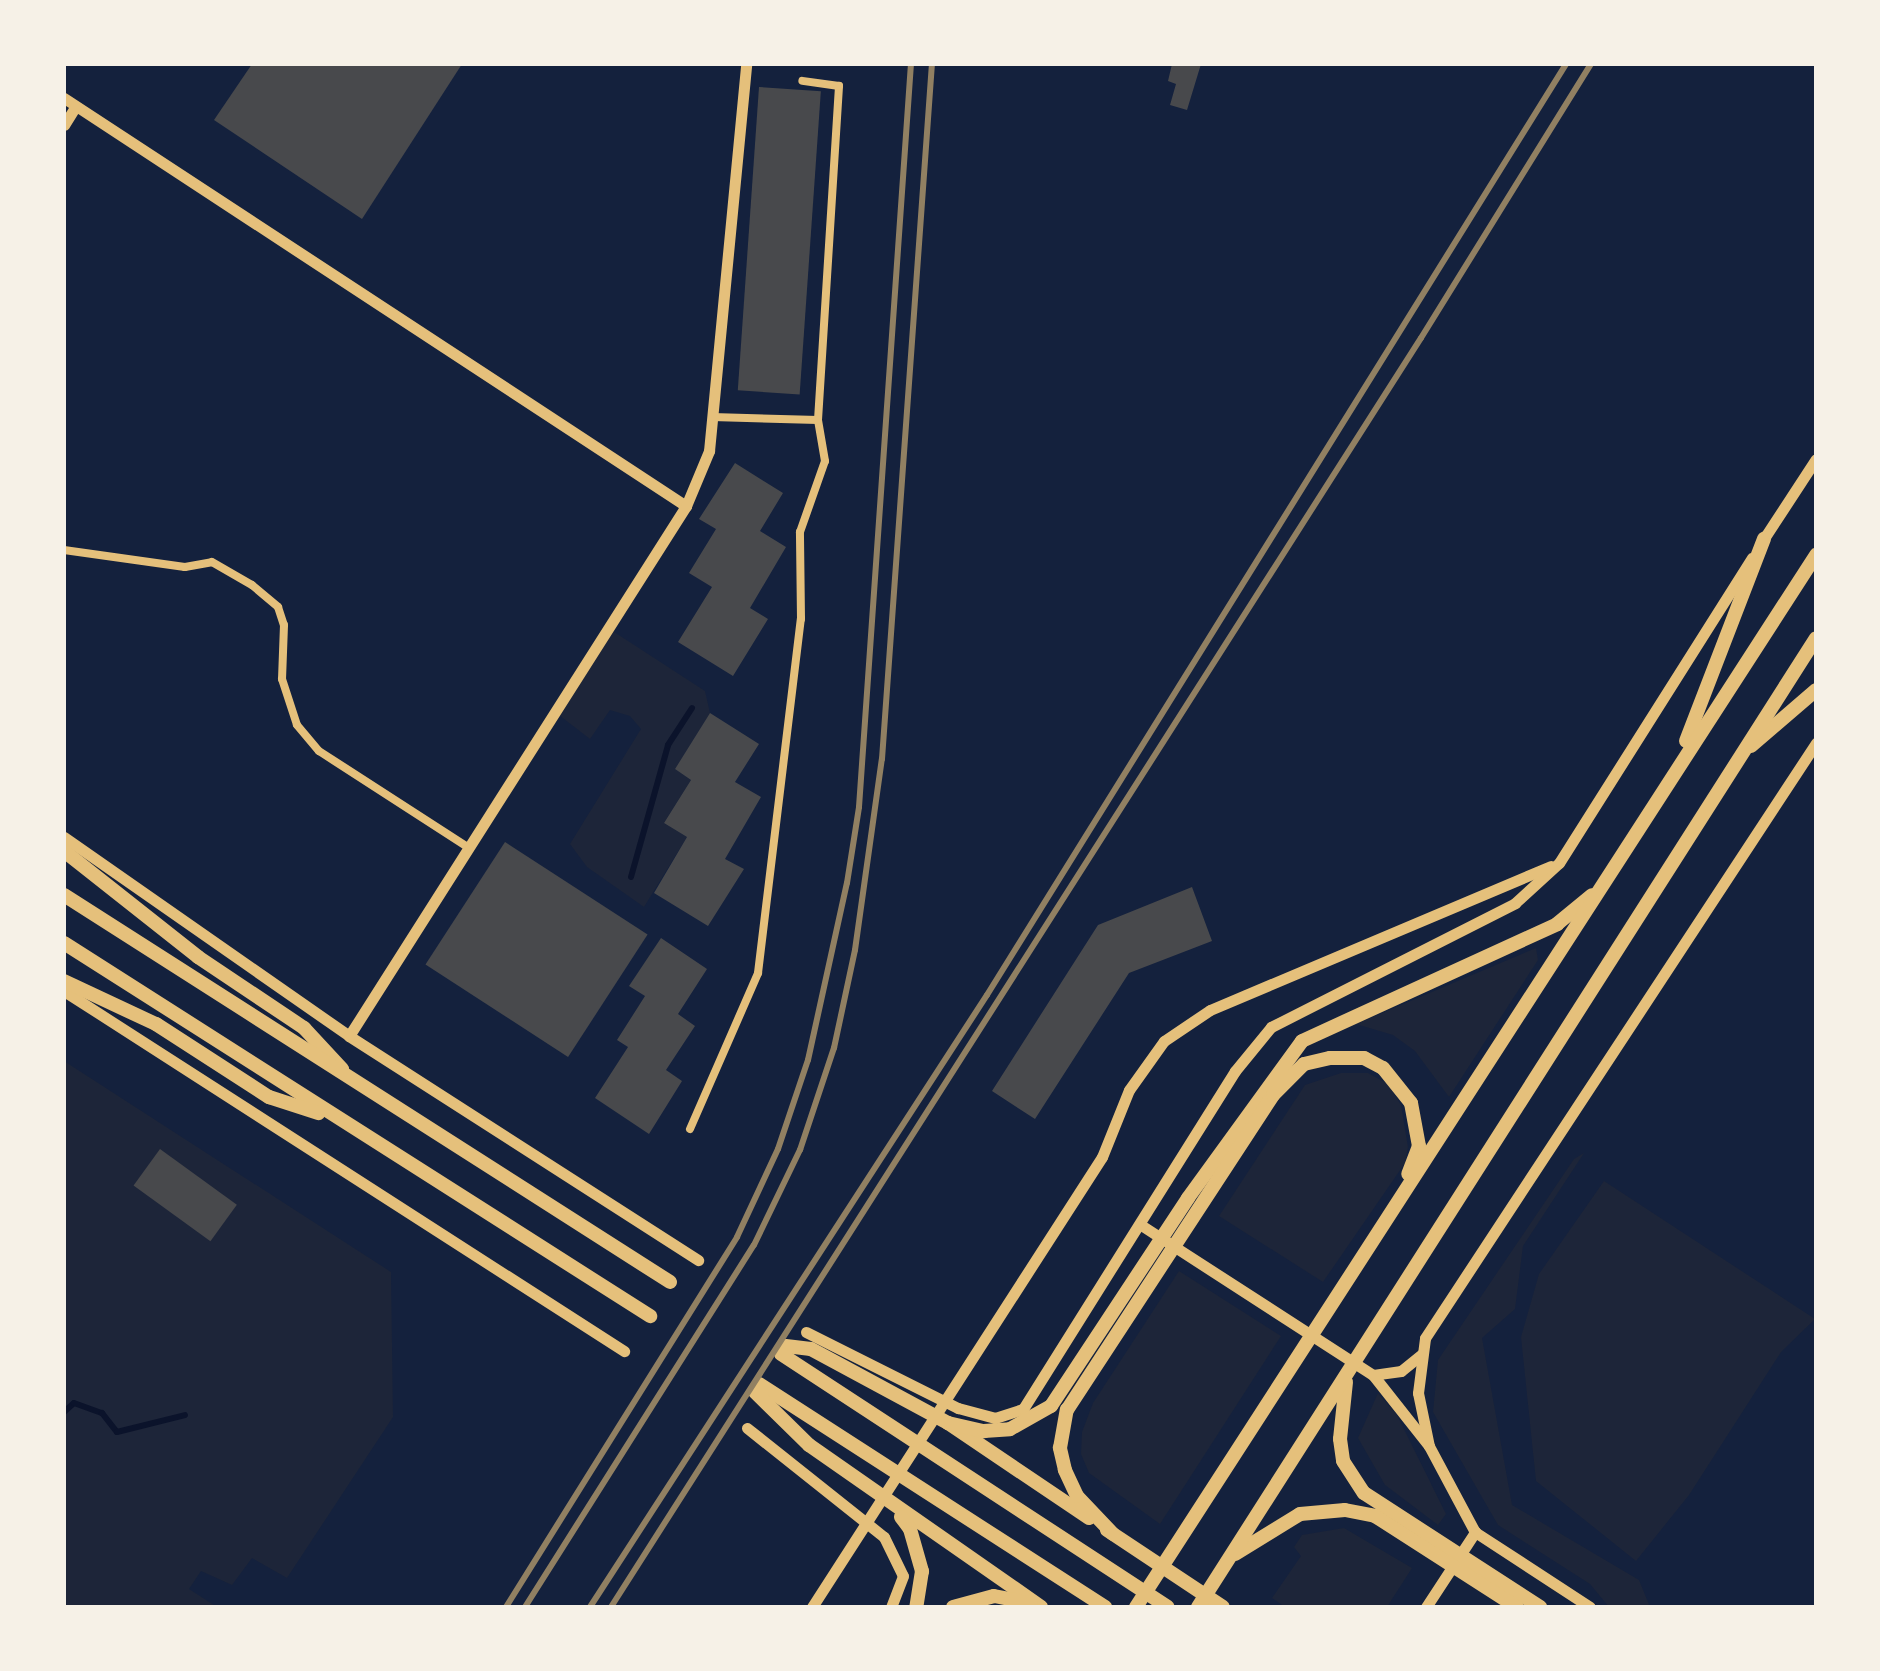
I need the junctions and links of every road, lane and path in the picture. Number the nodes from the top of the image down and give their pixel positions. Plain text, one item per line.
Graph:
1 (746, 64) edge
2 (802, 81) dead end
3 (64, 98) edge
4 (76, 106) junction
5 (64, 125) edge
6 (712, 417) junction
7 (818, 420) junction
8 (1816, 459) edge
9 (686, 506) junction
10 (1764, 539) junction
11 (64, 550) edge
12 (1816, 555) edge
13 (1816, 638) edge
14 (1816, 690) edge
15 (1816, 743) edge
16 (1739, 757) junction
17 (1676, 768) junction
18 (64, 837) edge
19 (469, 848) junction
20 (64, 851) edge
21 (1559, 863) junction
22 (1604, 884) junction
23 (64, 895) edge
24 (64, 943) edge
25 (64, 981) edge
26 (64, 991) edge
27 (349, 1036) junction
28 (359, 1087) junction
29 (340, 1120) junction
30 (690, 1129) dead end
31 (1398, 1201) junction
32 (1193, 1202) junction
33 (1141, 1225) junction
34 (698, 1260) dead end
35 (1148, 1274) junction
36 (670, 1282) dead end
37 (650, 1316) dead end
38 (806, 1332) dead end
39 (624, 1351) dead end
40 (1422, 1354) junction
41 (1373, 1375) junction
42 (1346, 1378) junction
43 (948, 1423) junction
44 (747, 1428) dead end
45 (1429, 1446) junction
46 (896, 1510) junction
47 (1475, 1532) junction
48 (1113, 1534) junction
49 (1232, 1556) junction
50 (1475, 1573) junction
51 (1038, 1606) edge
52 (812, 1607) edge
53 (891, 1607) edge
54 (916, 1607) edge
55 (953, 1607) edge
56 (1105, 1607) edge
57 (1136, 1607) edge
58 (1167, 1607) edge
59 (1198, 1607) edge
60 (1223, 1607) edge
61 (1426, 1607) edge
62 (1517, 1607) edge
63 (1540, 1607) edge
64 (1590, 1607) edge

1 - 6 street
2 - 7 street
3 - 4 street
4 - 5 street
4 - 9 street
6 - 7 street
6 - 9 street
7 - 30 street
8 - 10 street
9 - 19 street
10 - 17 highway
10 - 21 street
11 - 19 street
12 - 17 highway
13 - 16 highway
14 - 16 highway
15 - 40 street
16 - 42 highway
17 - 22 highway
18 - 27 street
19 - 27 street
20 - 28 highway
21 - 33 street
21 - 52 street
22 - 31 highway
22 - 32 highway
23 - 28 highway
24 - 29 highway
25 - 29 highway
26 - 39 street
27 - 34 street
28 - 36 highway
29 - 37 highway
31 - 32 highway
31 - 57 highway
32 - 35 highway
33 - 38 street
33 - 41 street
35 - 43 highway
35 - 48 highway
40 - 41 street
40 - 45 street
41 - 45 street
42 - 49 highway
42 - 50 highway
43 - 48 highway
43 - 58 highway
44 - 53 street
45 - 47 street
46 - 51 highway
46 - 54 highway
46 - 56 highway
47 - 61 street
47 - 64 street
48 - 60 highway
49 - 50 highway
49 - 59 highway
50 - 62 highway
50 - 63 highway
51 - 55 highway

